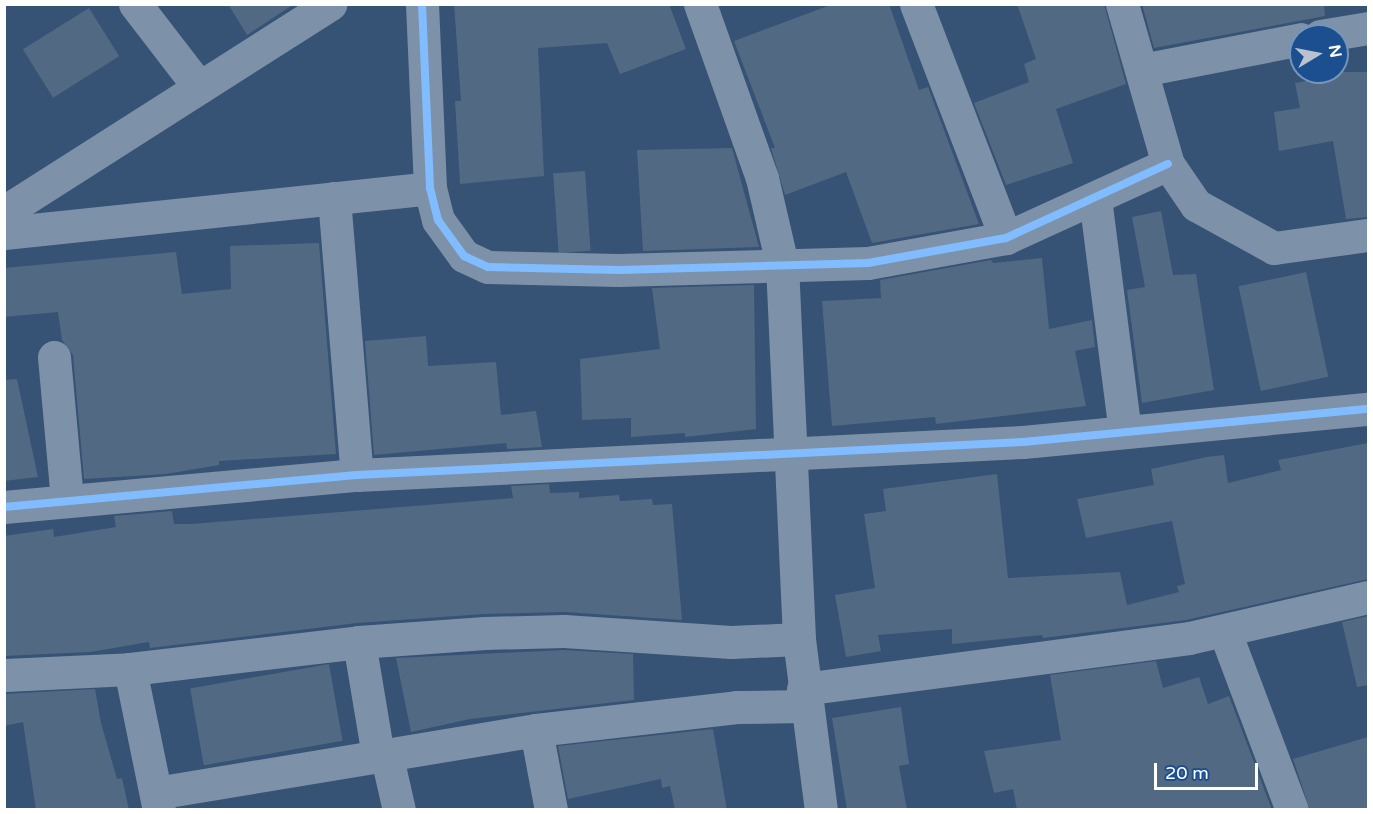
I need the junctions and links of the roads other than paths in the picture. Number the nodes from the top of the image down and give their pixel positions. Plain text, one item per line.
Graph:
1 (135, 4) edge
2 (330, 4) edge
3 (422, 4) edge
4 (700, 4) edge
5 (916, 4) edge
6 (1122, 4) edge
7 (1368, 28) edge
8 (1349, 31) edge
9 (1289, 41) edge
10 (1142, 70) junction
11 (199, 87) junction
12 (1168, 164) junction
13 (430, 188) junction
14 (334, 198) junction
15 (1095, 198) junction
16 (4, 212) edge
17 (4, 233) edge
18 (1368, 235) edge
19 (1006, 238) junction
20 (782, 264) junction
21 (54, 357) dead end
22 (1368, 408) edge
23 (1125, 432) junction
24 (789, 457) junction
25 (357, 476) junction
26 (67, 500) junction
27 (4, 507) edge
28 (1368, 597) edge
29 (1225, 632) junction
30 (799, 639) junction
31 (359, 642) junction
32 (130, 669) junction
33 (5, 675) edge
34 (804, 697) junction
35 (536, 730) junction
36 (382, 754) junction
37 (158, 801) edge
38 (399, 810) edge
39 (551, 810) edge
40 (821, 810) edge
41 (1292, 810) edge

1 - 11 street
2 - 11 street
3 - 13 street
4 - 20 street
5 - 19 street
6 - 10 street
7 - 8 street
9 - 10 street
10 - 12 street
11 - 16 street
12 - 15 street
12 - 18 street
13 - 14 street
13 - 20 street
14 - 17 street
14 - 25 street
15 - 19 street
15 - 23 street
19 - 20 street
20 - 24 street
21 - 26 street
22 - 23 street
23 - 24 street
24 - 25 street
24 - 30 street
25 - 26 street
26 - 27 street
28 - 29 street
29 - 34 street
29 - 41 street
30 - 31 street
30 - 34 street
31 - 32 street
31 - 36 street
32 - 33 street
32 - 37 street
34 - 35 street
34 - 40 street
35 - 36 street
35 - 39 street
36 - 37 street
36 - 38 street

